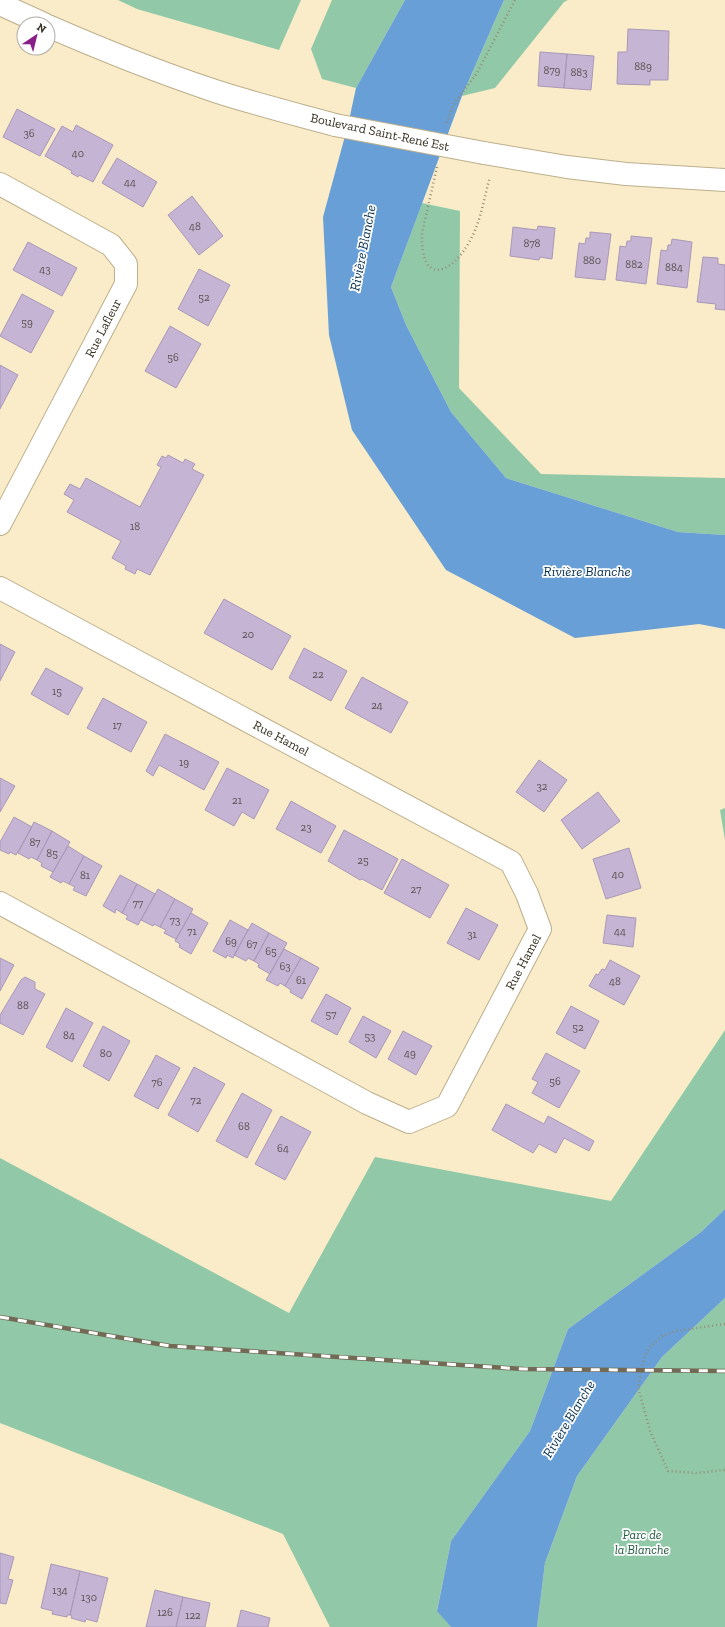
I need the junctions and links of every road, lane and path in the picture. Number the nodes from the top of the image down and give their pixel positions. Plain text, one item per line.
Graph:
1 (0, 4) edge
2 (26, 16) edge
3 (56, 29) edge
4 (725, 180) edge
5 (0, 184) edge
6 (0, 524) edge
7 (0, 588) edge
8 (0, 903) edge
9 (725, 1324) edge
10 (725, 1470) edge

1 - 2 street
3 - 4 street, Boulevard Saint-René Est, bridge
5 - 6 street, Rue Lafleur
7 - 8 street, Rue Hamel
9 - 10 path

